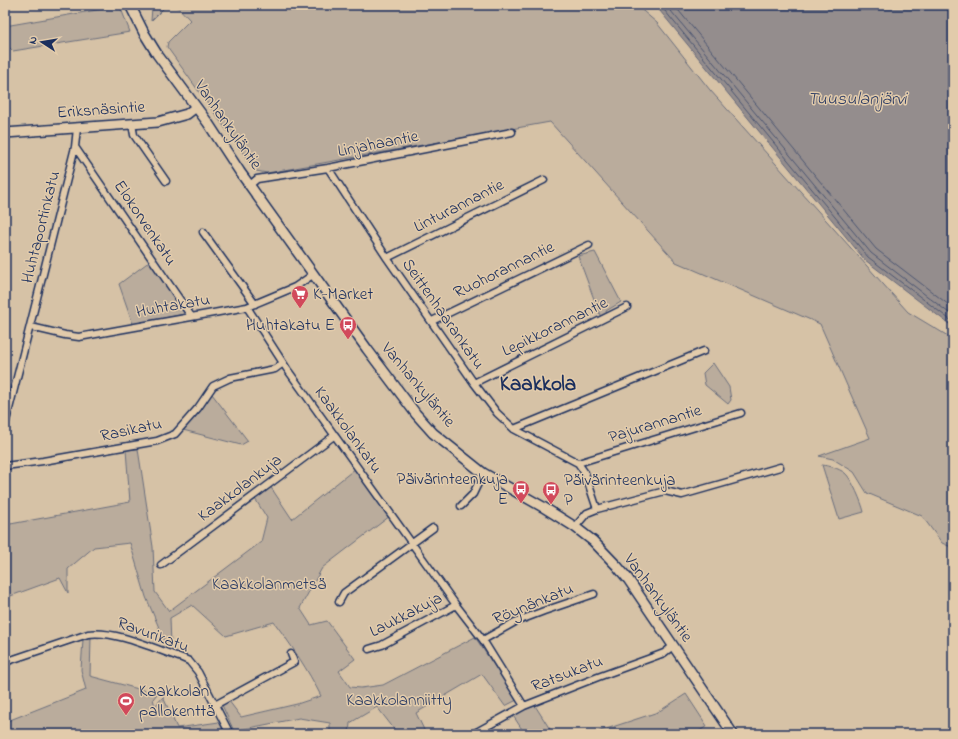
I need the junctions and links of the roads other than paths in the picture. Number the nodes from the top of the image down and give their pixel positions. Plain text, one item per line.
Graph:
1 (130, 5) edge
2 (196, 107) junction
3 (132, 124) junction
4 (77, 128) junction
5 (512, 132) dead end
6 (5, 133) edge
7 (75, 146) junction
8 (328, 168) junction
9 (544, 180) dead end
10 (166, 181) dead end
11 (250, 185) junction
12 (203, 232) dead end
13 (589, 245) dead end
14 (387, 258) junction
15 (314, 274) junction
16 (255, 304) junction
17 (247, 307) junction
18 (627, 307) dead end
19 (191, 316) junction
20 (432, 321) junction
21 (31, 327) junction
22 (704, 351) dead end
23 (283, 363) junction
24 (474, 383) junction
25 (741, 412) dead end
26 (5, 425) edge
27 (514, 429) junction
28 (335, 436) junction
29 (578, 463) junction
30 (5, 466) edge
31 (780, 468) dead end
32 (483, 473) junction
33 (461, 506) dead end
34 (597, 509) junction
35 (575, 527) junction
36 (433, 528) dead end
37 (413, 544) junction
38 (161, 564) dead end
39 (594, 594) dead end
40 (339, 602) dead end
41 (456, 605) junction
42 (483, 640) junction
43 (673, 646) junction
44 (369, 649) dead end
45 (291, 654) dead end
46 (5, 662) edge
47 (215, 705) junction
48 (524, 706) junction
49 (230, 734) edge
50 (473, 734) edge
51 (733, 734) edge

1 - 2 street, Vanhankyläntie
2 - 3 street, Eriksnäsintie
2 - 11 street, Vanhankyläntie
3 - 4 street, Eriksnäsintie
3 - 10 street
4 - 6 street, Eriksnäsintie
4 - 7 street, Huhtaportinkatu
5 - 8 street, Linjahaantie
7 - 19 street, Elokorvenkatu
7 - 21 street, Huhtaportinkatu
8 - 11 street, Linjahaantie
8 - 14 street, Seittenhaarankatu
9 - 14 street, Linturannantie
11 - 15 street, Vanhankyläntie
12 - 16 street
13 - 20 street, Ruohorannantie
14 - 20 street, Seittenhaarankatu
15 - 16 street, Huhtakatu
15 - 32 street, Vanhankyläntie
16 - 17 street, Huhtakatu
17 - 19 street, Huhtakatu
17 - 23 street, Kaakkolankatu
18 - 24 street, Lepikkorannantie
19 - 21 street, Huhtakatu
20 - 24 street, Seittenhaarankatu
21 - 26 street, Huhtaportinkatu
22 - 27 street
23 - 28 street, Kaakkolankatu
23 - 30 street, Rasikatu
24 - 27 street, Seittenhaarankatu
25 - 29 street, Pajurannantie
27 - 29 street, Seittenhaarankatu
28 - 37 street, Kaakkolankatu
28 - 38 street, Kaakkolankuja
29 - 34 street
31 - 34 street
32 - 33 street
32 - 35 street, Vanhankyläntie
34 - 35 street
35 - 43 street, Vanhankyläntie
36 - 37 street
37 - 40 street
37 - 41 street, Kaakkolankatu
39 - 42 street, Röynänkatu
41 - 42 street, Kaakkolankatu
41 - 44 street, Laukkakuja
42 - 48 street, Kaakkolankatu
43 - 48 street, Ratsukatu
43 - 51 street, Vanhankyläntie
45 - 47 street
46 - 47 street, Ravurikatu
47 - 49 street, Ravurikatu
48 - 50 street, Ratsukatu

